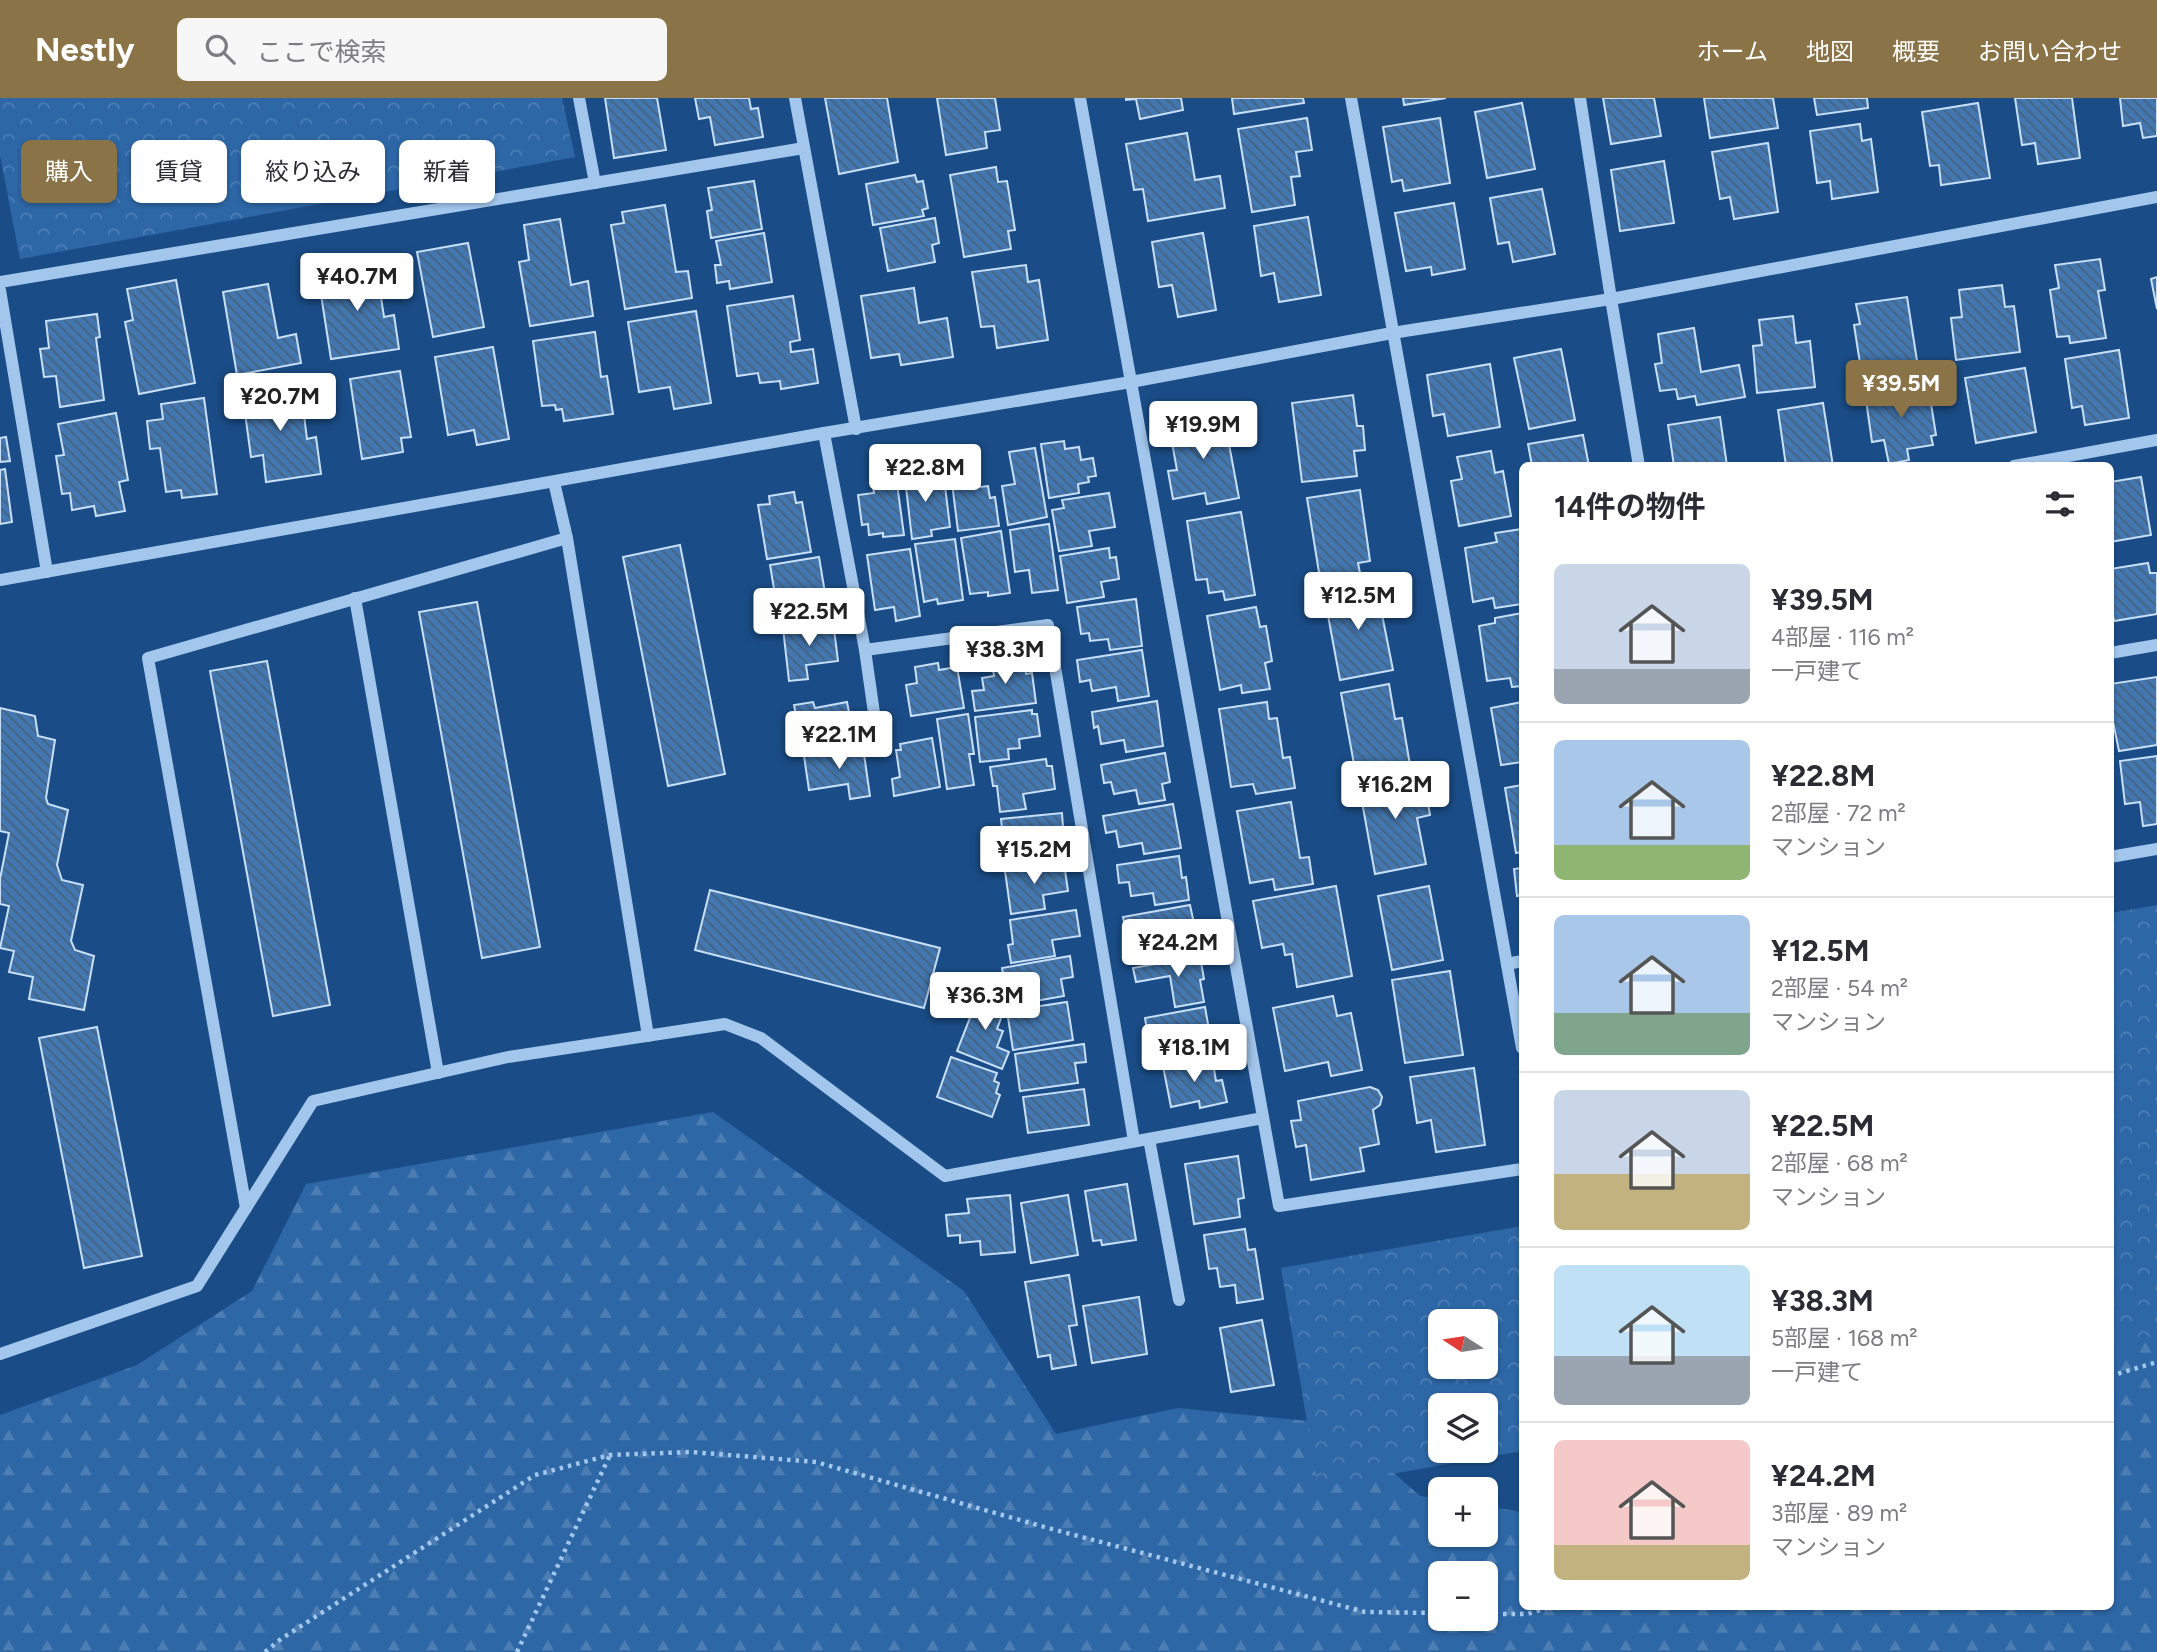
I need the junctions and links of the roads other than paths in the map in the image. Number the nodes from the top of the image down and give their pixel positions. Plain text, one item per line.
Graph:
1 (579, 98) edge
2 (795, 98) edge
3 (1080, 98) edge
4 (1351, 98) edge
5 (1580, 98) edge
6 (804, 148) junction
7 (595, 183) junction
8 (2157, 197) edge
9 (0, 282) edge
10 (0, 290) edge
11 (1611, 299) junction
12 (1392, 333) junction
13 (1130, 382) junction
14 (856, 429) junction
15 (824, 433) junction
16 (2157, 440) edge
17 (1639, 462) edge
18 (2036, 462) edge
19 (554, 482) junction
20 (566, 538) junction
21 (47, 572) junction
22 (0, 580) edge
23 (355, 598) junction
24 (2157, 645) edge
25 (865, 650) junction
26 (2114, 652) edge
27 (876, 727) dead end
28 (2157, 849) edge
29 (2114, 856) edge
30 (1519, 962) edge
31 (1507, 964) junction
32 (1519, 1031) edge
33 (648, 1036) junction
34 (438, 1073) junction
35 (1263, 1118) junction
36 (1149, 1139) junction
37 (1135, 1141) junction
38 (1519, 1169) edge
39 (246, 1208) junction
40 (1179, 1300) dead end
41 (0, 1354) edge

1 - 7 street
2 - 6 street
3 - 13 street
4 - 12 street
5 - 11 street
6 - 7 street
6 - 14 street
7 - 9 street
8 - 11 street
10 - 21 street
11 - 12 street
11 - 17 street
12 - 13 street
12 - 31 street
13 - 14 street
13 - 35 street
14 - 15 street
15 - 19 street
15 - 25 street
16 - 18 street
19 - 20 street
19 - 21 street
20 - 23 street
20 - 33 street
21 - 22 street
23 - 34 street
23 - 39 street
24 - 26 street
25 - 27 street
25 - 37 street
28 - 29 street
30 - 31 street
31 - 32 street
33 - 34 street
33 - 37 street
34 - 39 street
35 - 36 street
35 - 38 street
36 - 37 street
36 - 40 street
39 - 41 street

